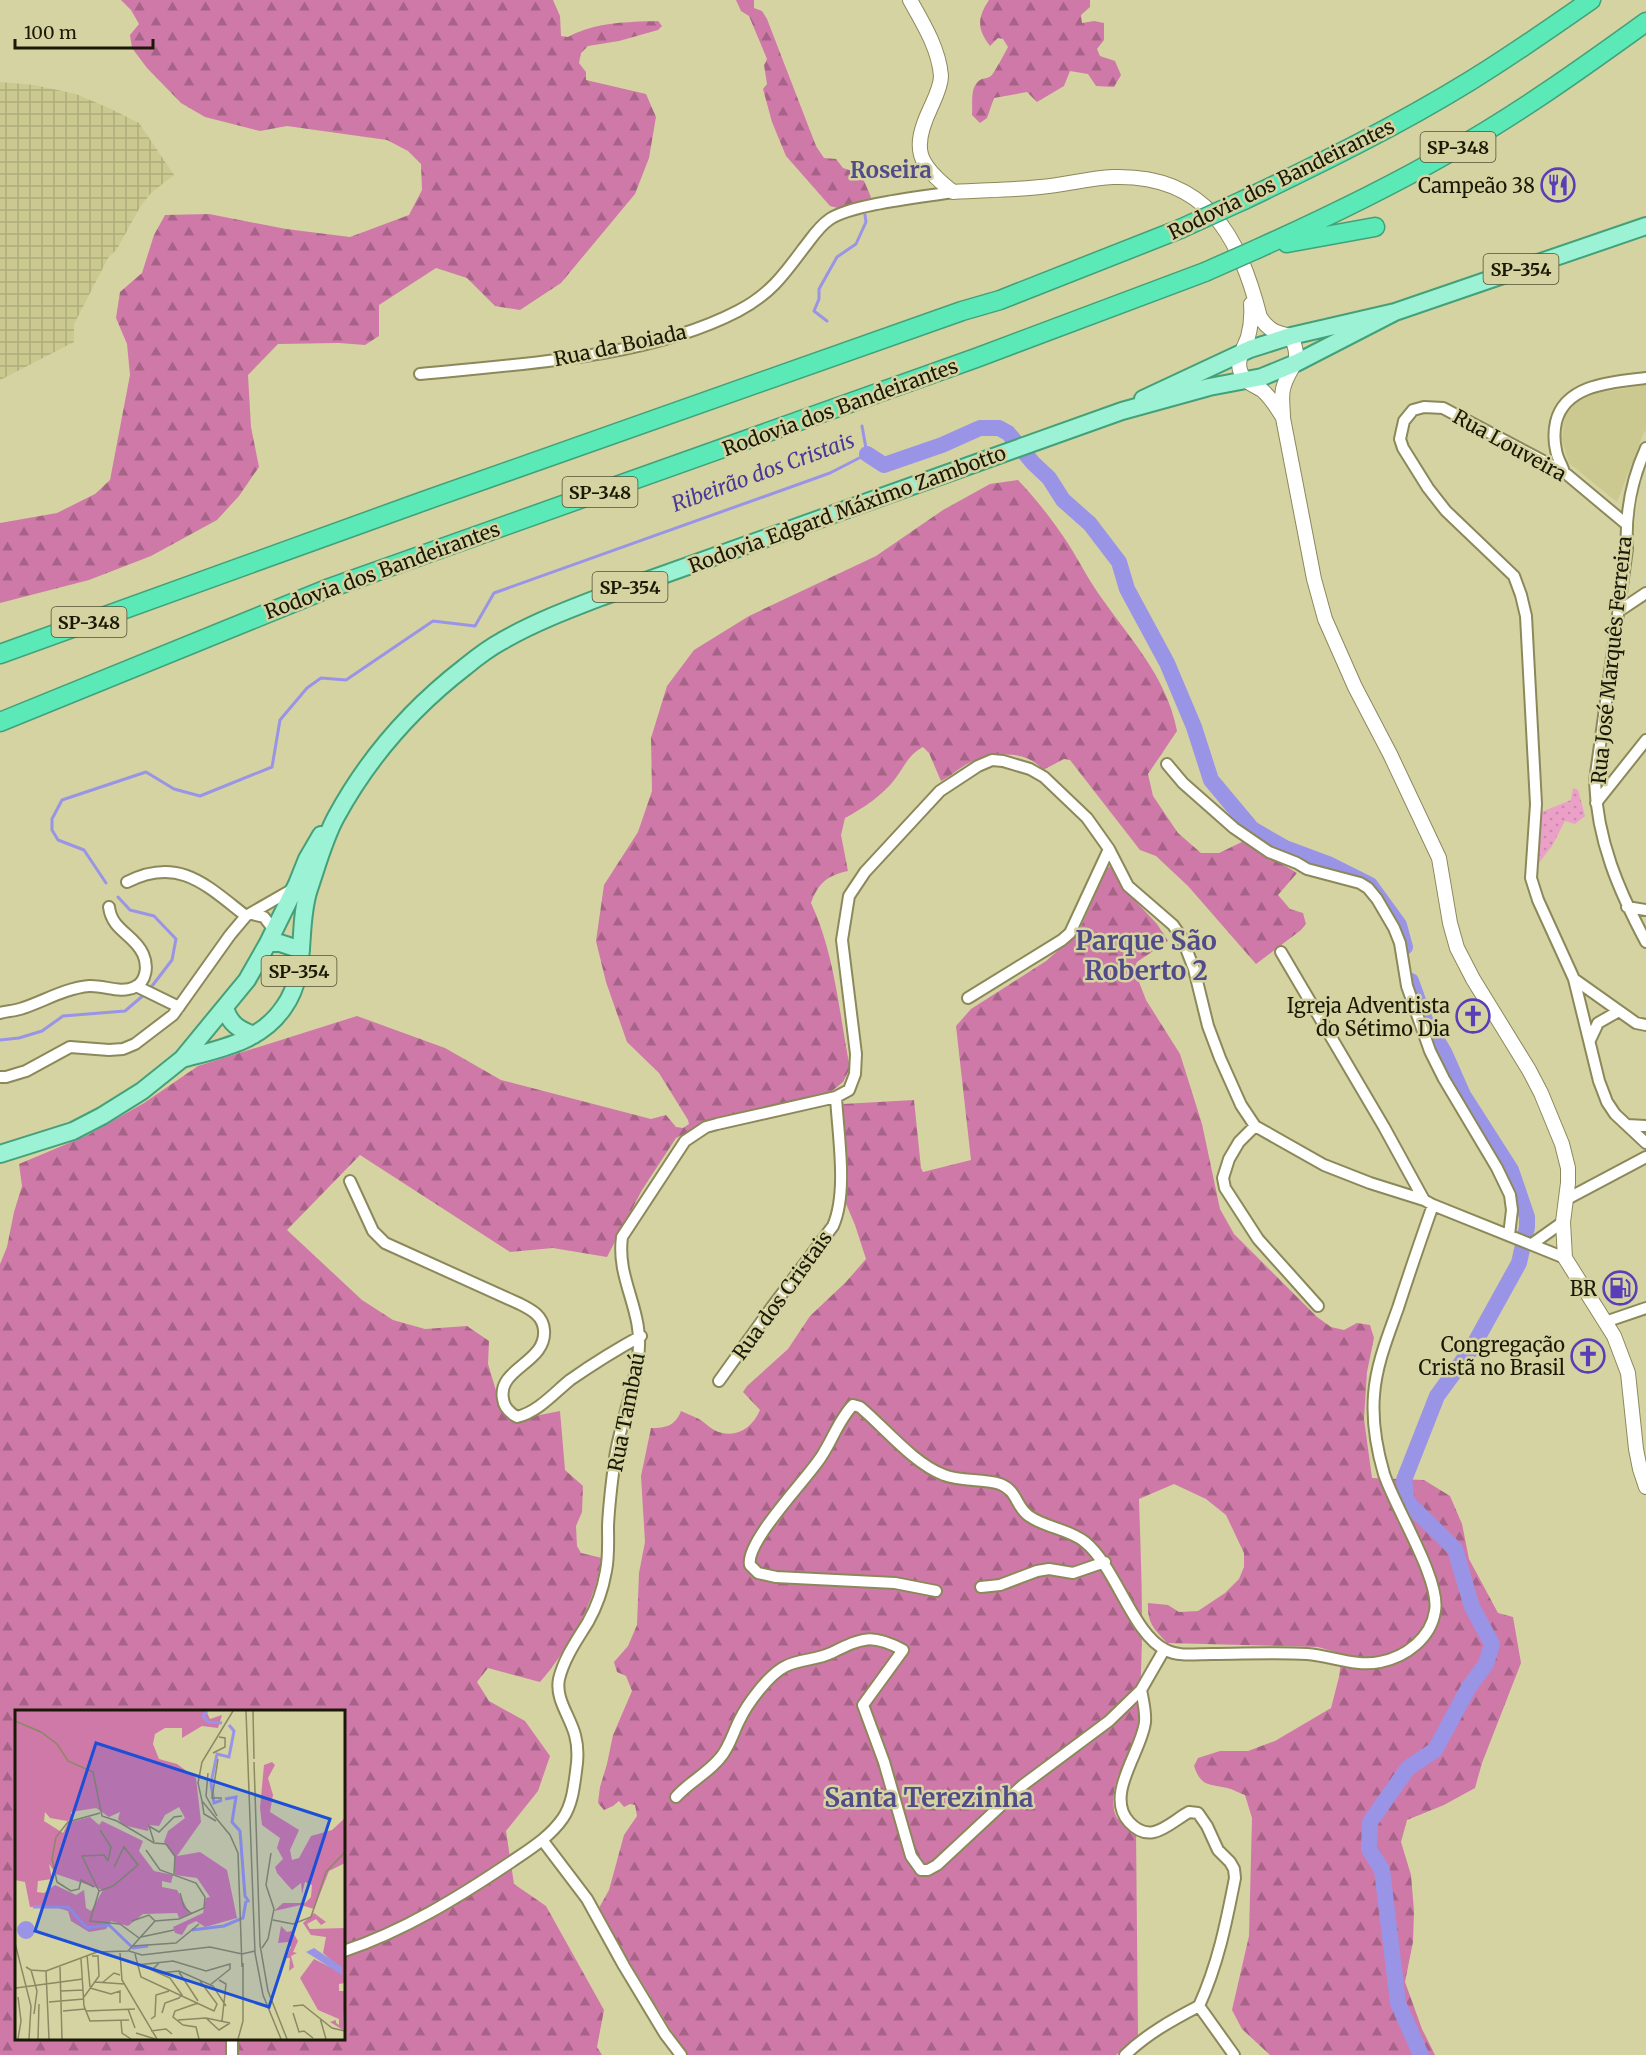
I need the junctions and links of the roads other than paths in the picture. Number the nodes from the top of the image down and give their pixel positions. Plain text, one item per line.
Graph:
1 (910, 0) edge
2 (1591, 0) edge
3 (1646, 22) edge
4 (953, 192) junction
5 (1646, 226) edge
6 (1375, 227) dead end
7 (1260, 248) junction
8 (1250, 287) junction
9 (1395, 312) junction
10 (1291, 336) junction
11 (1240, 354) junction
12 (1296, 363) junction
13 (420, 374) dead end
14 (1646, 378) edge
15 (1247, 381) junction
16 (1122, 411) junction
17 (1283, 418) junction
18 (1646, 448) edge
19 (1564, 472) junction
20 (1625, 523) junction
21 (1646, 593) edge
22 (1619, 611) junction
23 (0, 654) edge
24 (0, 722) edge
25 (1646, 740) edge
26 (1167, 764) dead end
27 (1596, 803) junction
28 (335, 819) junction
29 (1109, 849) junction
30 (127, 882) dead end
31 (294, 889) junction
32 (109, 907) dead end
33 (1627, 907) junction
34 (1646, 910) edge
35 (249, 915) junction
36 (271, 937) junction
37 (1646, 942) edge
38 (301, 950) junction
39 (1281, 952) dead end
40 (1574, 979) junction
41 (136, 986) junction
42 (968, 998) dead end
43 (179, 1007) junction
44 (225, 1008) junction
45 (1618, 1011) junction
46 (0, 1013) edge
47 (1646, 1025) edge
48 (254, 1035) junction
49 (1590, 1041) junction
50 (182, 1059) junction
51 (0, 1077) edge
52 (836, 1098) junction
53 (1627, 1125) junction
54 (1256, 1126) junction
55 (1646, 1126) edge
56 (1646, 1143) edge
57 (0, 1154) edge
58 (1646, 1157) edge
59 (350, 1181) dead end
60 (1565, 1200) junction
61 (1429, 1203) junction
62 (1563, 1222) junction
63 (1512, 1236) junction
64 (1530, 1243) junction
65 (1565, 1258) junction
66 (1318, 1306) dead end
67 (1646, 1308) edge
68 (1605, 1322) junction
69 (641, 1335) junction
70 (719, 1381) dead end
71 (1646, 1487) edge
72 (1105, 1562) junction
73 (981, 1587) dead end
74 (936, 1592) dead end
75 (1164, 1650) junction
76 (1141, 1690) junction
77 (676, 1797) dead end
78 (543, 1840) junction
79 (345, 1951) edge
80 (1199, 2006) junction
81 (681, 2055) edge
82 (1125, 2055) edge
83 (1234, 2055) edge

1 - 4 street
2 - 23 highway, Rodovia dos Bandeirantes / SP-348, bridge
3 - 7 highway, Rodovia dos Bandeirantes / SP-348
4 - 8 street
4 - 13 street, Rua da Boiada
5 - 9 main road, Rodovia Edgard Máximo Zambotto / SP-354
6 - 7 highway
7 - 24 highway, Rodovia dos Bandeirantes / SP-348, bridge
8 - 10 street
8 - 11 street
9 - 10 main road, Rodovia Edgard Máximo Zambotto / SP-354
9 - 12 main road, Rodovia Edgard Máximo Zambotto / SP-354
10 - 11 main road, Rodovia Edgard Máximo Zambotto / SP-354
10 - 12 street
11 - 15 street
11 - 16 main road, Rodovia Edgard Máximo Zambotto / SP-354
12 - 15 main road, Rodovia Edgard Máximo Zambotto / SP-354
12 - 17 street
14 - 19 street
15 - 16 main road, Rodovia Edgard Máximo Zambotto / SP-354
15 - 17 street
16 - 28 main road, Rodovia Edgard Máximo Zambotto / SP-354
17 - 60 street
18 - 20 street, Rua José Marquês Ferreira
19 - 20 street, Rua Louveira
19 - 40 street, Rua Louveira
20 - 22 street, Rua José Marquês Ferreira
21 - 22 street
22 - 27 street, Rua José Marquês Ferreira
25 - 27 street
26 - 63 street
27 - 33 street, Rua José Marquês Ferreira
28 - 31 main road, Rodovia Edgard Máximo Zambotto / SP-354
28 - 38 main road, Rodovia Edgard Máximo Zambotto / SP-354
29 - 42 street
29 - 52 street
29 - 54 street
30 - 35 street
31 - 35 street
31 - 36 main road, Rodovia Edgard Máximo Zambotto / SP-354
32 - 41 street
33 - 34 street
33 - 37 street, Rua José Marquês Ferreira
35 - 36 street
35 - 43 street
36 - 38 main road
36 - 44 main road, Rodovia Edgard Máximo Zambotto / SP-354
38 - 48 main road, Rodovia Edgard Máximo Zambotto / SP-354
39 - 61 street
40 - 45 street
40 - 49 street
41 - 43 street
41 - 46 street
43 - 51 street
44 - 48 main road
44 - 50 main road, Rodovia Edgard Máximo Zambotto / SP-354
45 - 47 street
45 - 49 street
48 - 50 main road, Rodovia Edgard Máximo Zambotto / SP-354
49 - 53 street
50 - 57 main road, Rodovia Edgard Máximo Zambotto / SP-354
52 - 69 street, Rua Tambaú
52 - 70 street, Rua dos Cristais
53 - 55 street
53 - 56 street
54 - 61 street
54 - 66 street
58 - 60 street
59 - 69 street
60 - 62 street
61 - 63 street
61 - 75 street
62 - 64 street
62 - 65 street
63 - 64 street
64 - 65 street
65 - 68 street
67 - 68 street
68 - 71 street
69 - 78 street, Rua Tambaú
72 - 73 street
72 - 74 street
72 - 75 street
75 - 76 street
76 - 77 street
76 - 80 street
78 - 79 street, Rua Tambaú
78 - 81 street
80 - 82 street
80 - 83 street

